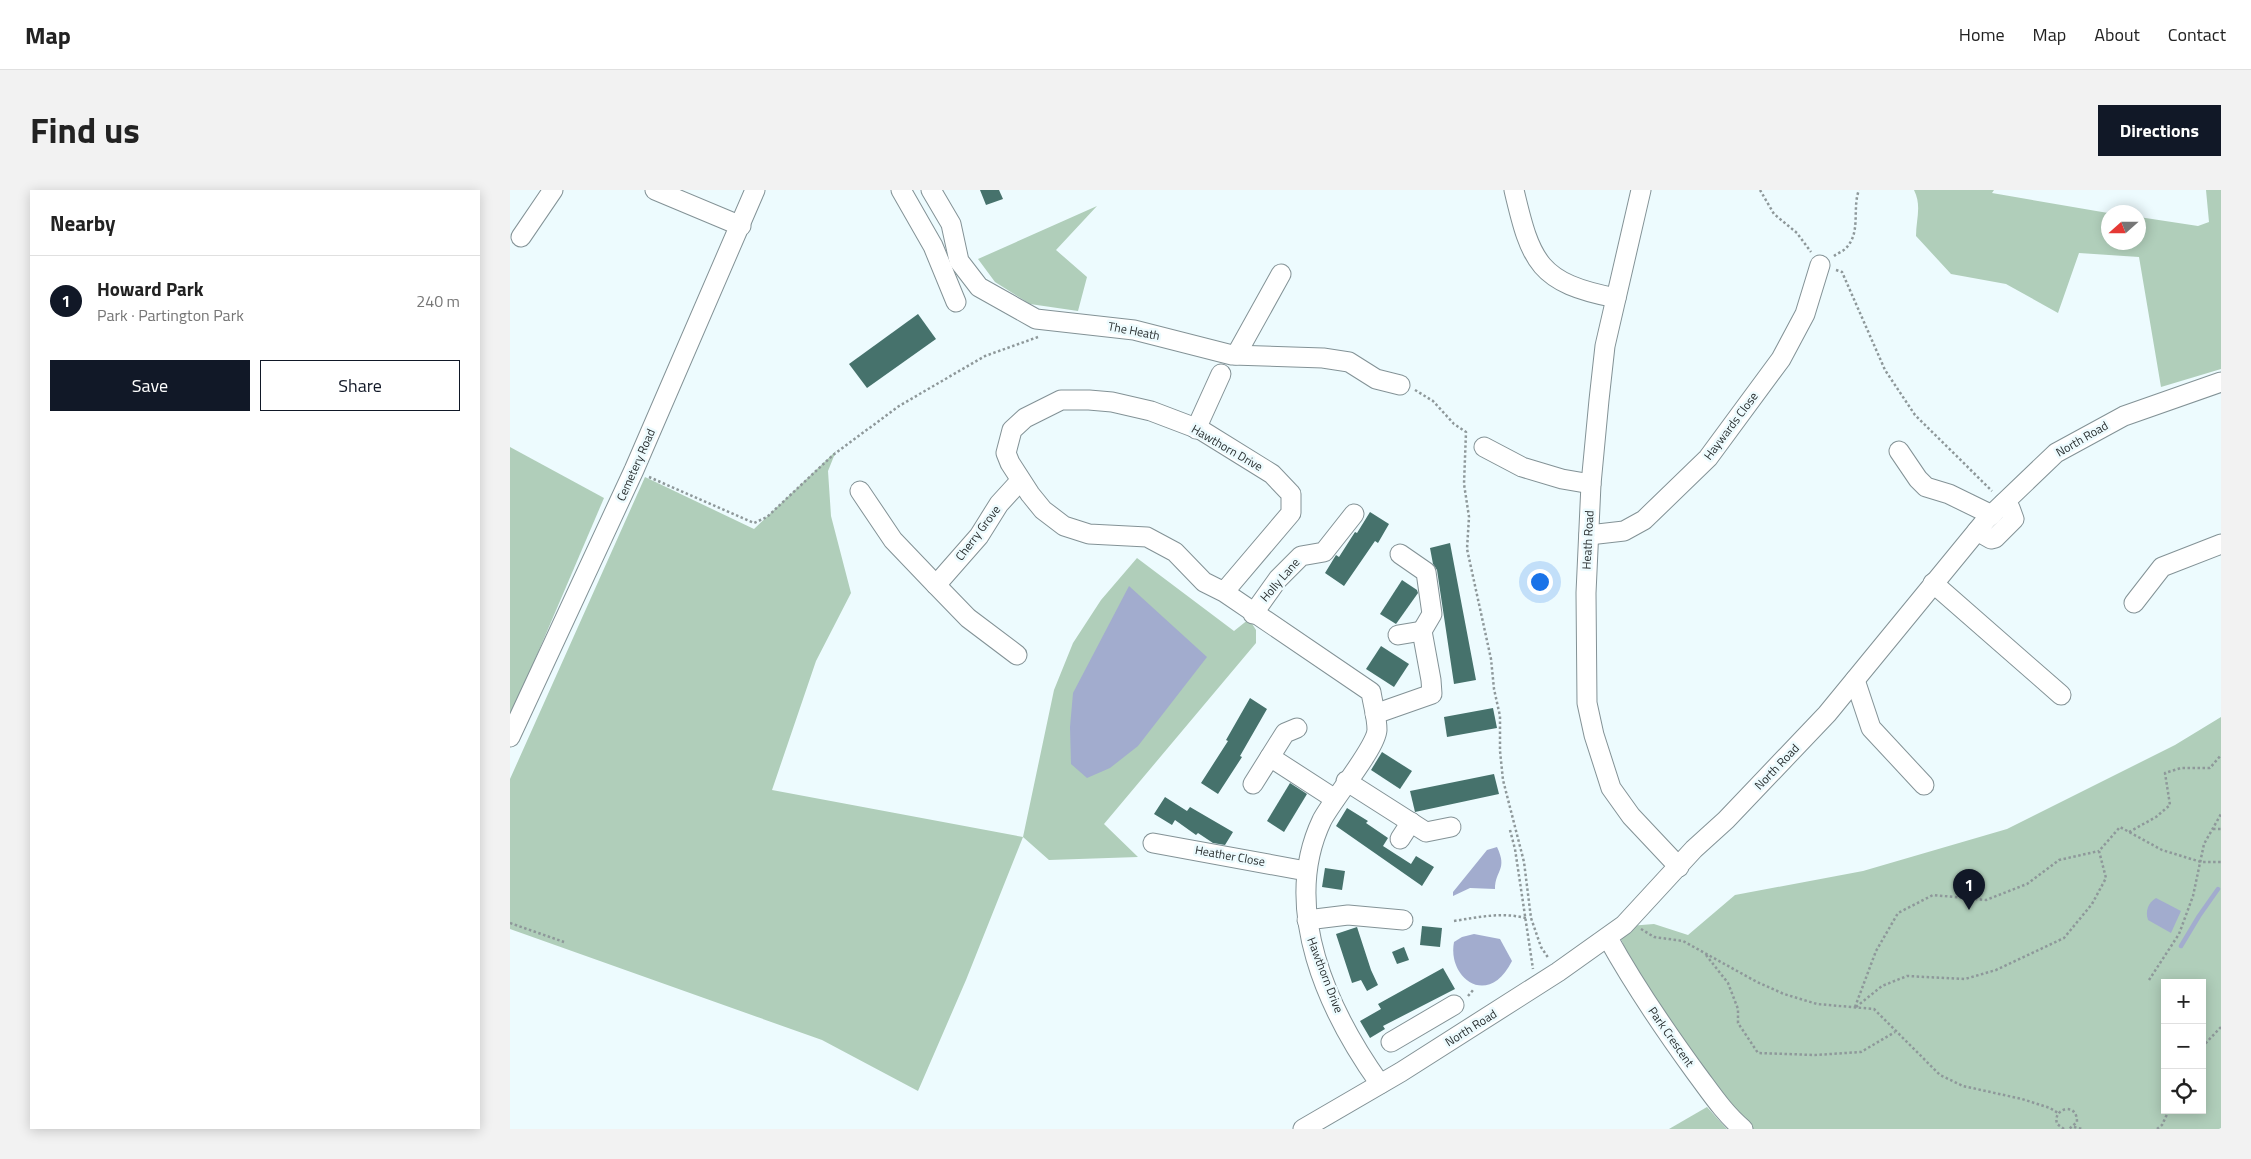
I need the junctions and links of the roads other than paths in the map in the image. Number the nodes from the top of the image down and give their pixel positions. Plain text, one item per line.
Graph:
1 (553, 190) edge
2 (655, 190) edge
3 (755, 190) edge
4 (901, 190) edge
5 (931, 190) edge
6 (1514, 190) edge
7 (1641, 190) edge
8 (741, 226) junction
9 (521, 237) dead end
10 (1820, 265) road end
11 (1281, 274) dead end
12 (1616, 298) junction
13 (956, 302) dead end
14 (1236, 355) junction
15 (1221, 374) dead end
16 (2221, 382) edge
17 (1400, 385) road end
18 (1196, 429) junction
19 (1484, 446) dead end
20 (1899, 451) dead end
21 (1020, 481) junction
22 (1591, 484) junction
23 (860, 491) dead end
24 (1998, 509) junction
25 (1354, 514) dead end
26 (1589, 535) junction
27 (2221, 544) edge
28 (1400, 554) dead end
29 (1933, 583) junction
30 (936, 585) junction
31 (1224, 592) junction
32 (2134, 603) dead end
33 (1252, 614) junction
34 (1422, 631) junction
35 (1398, 636) dead end
36 (1017, 655) dead end
37 (1855, 680) junction
38 (2061, 696) dead end
39 (1376, 714) junction
40 (1297, 728) dead end
41 (510, 737) edge
42 (1270, 757) junction
43 (1346, 781) junction
44 (1253, 784) dead end
45 (1924, 785) dead end
46 (1335, 799) junction
47 (1411, 822) junction
48 (1450, 827) dead end
49 (1400, 839) dead end
50 (1153, 843) dead end
51 (1678, 867) junction
52 (1306, 871) junction
53 (1307, 920) junction
54 (1403, 920) dead end
55 (1608, 938) junction
56 (1454, 1005) dead end
57 (1430, 1019) junction
58 (1391, 1042) dead end
59 (1445, 1044) junction
60 (1380, 1084) junction
61 (1303, 1129) edge
62 (1743, 1129) edge

1 - 9 street
2 - 8 street
3 - 8 street, Cemetery Road
4 - 13 street
5 - 14 street, The Heath
6 - 12 street
7 - 12 street, Heath Road
8 - 41 street, Cemetery Road
10 - 26 street, Haywards Close
11 - 14 street
12 - 22 street, Heath Road
14 - 17 street, The Heath
15 - 18 street
16 - 24 street, North Road
18 - 21 street, Hawthorn Drive
18 - 31 street, Hawthorn Drive
19 - 22 street
20 - 24 street
21 - 30 street, Cherry Grove
21 - 31 street, Hawthorn Drive
22 - 26 street, Heath Road
23 - 30 street
24 - 29 street, North Road
25 - 33 street, Holly Lane
26 - 51 street, Heath Road
27 - 32 street
28 - 34 street
29 - 37 street, North Road
29 - 38 street
30 - 36 street
31 - 33 street, Hawthorn Drive
33 - 39 street, Hawthorn Drive
34 - 35 street
34 - 39 street
37 - 45 street
37 - 51 street, North Road
39 - 43 street, Hawthorn Drive
40 - 42 street
42 - 44 street
42 - 46 street
43 - 46 street, Hawthorn Drive
43 - 47 street
46 - 52 street, Hawthorn Drive
47 - 48 street
47 - 49 street
50 - 52 street, Heather Close
51 - 55 street, North Road
52 - 53 street, Hawthorn Drive
53 - 54 street
53 - 60 street, Hawthorn Drive
55 - 59 street, North Road
55 - 62 street, Park Crescent
56 - 57 street
57 - 58 street
57 - 59 street
59 - 60 street, North Road
60 - 61 street, North Road

